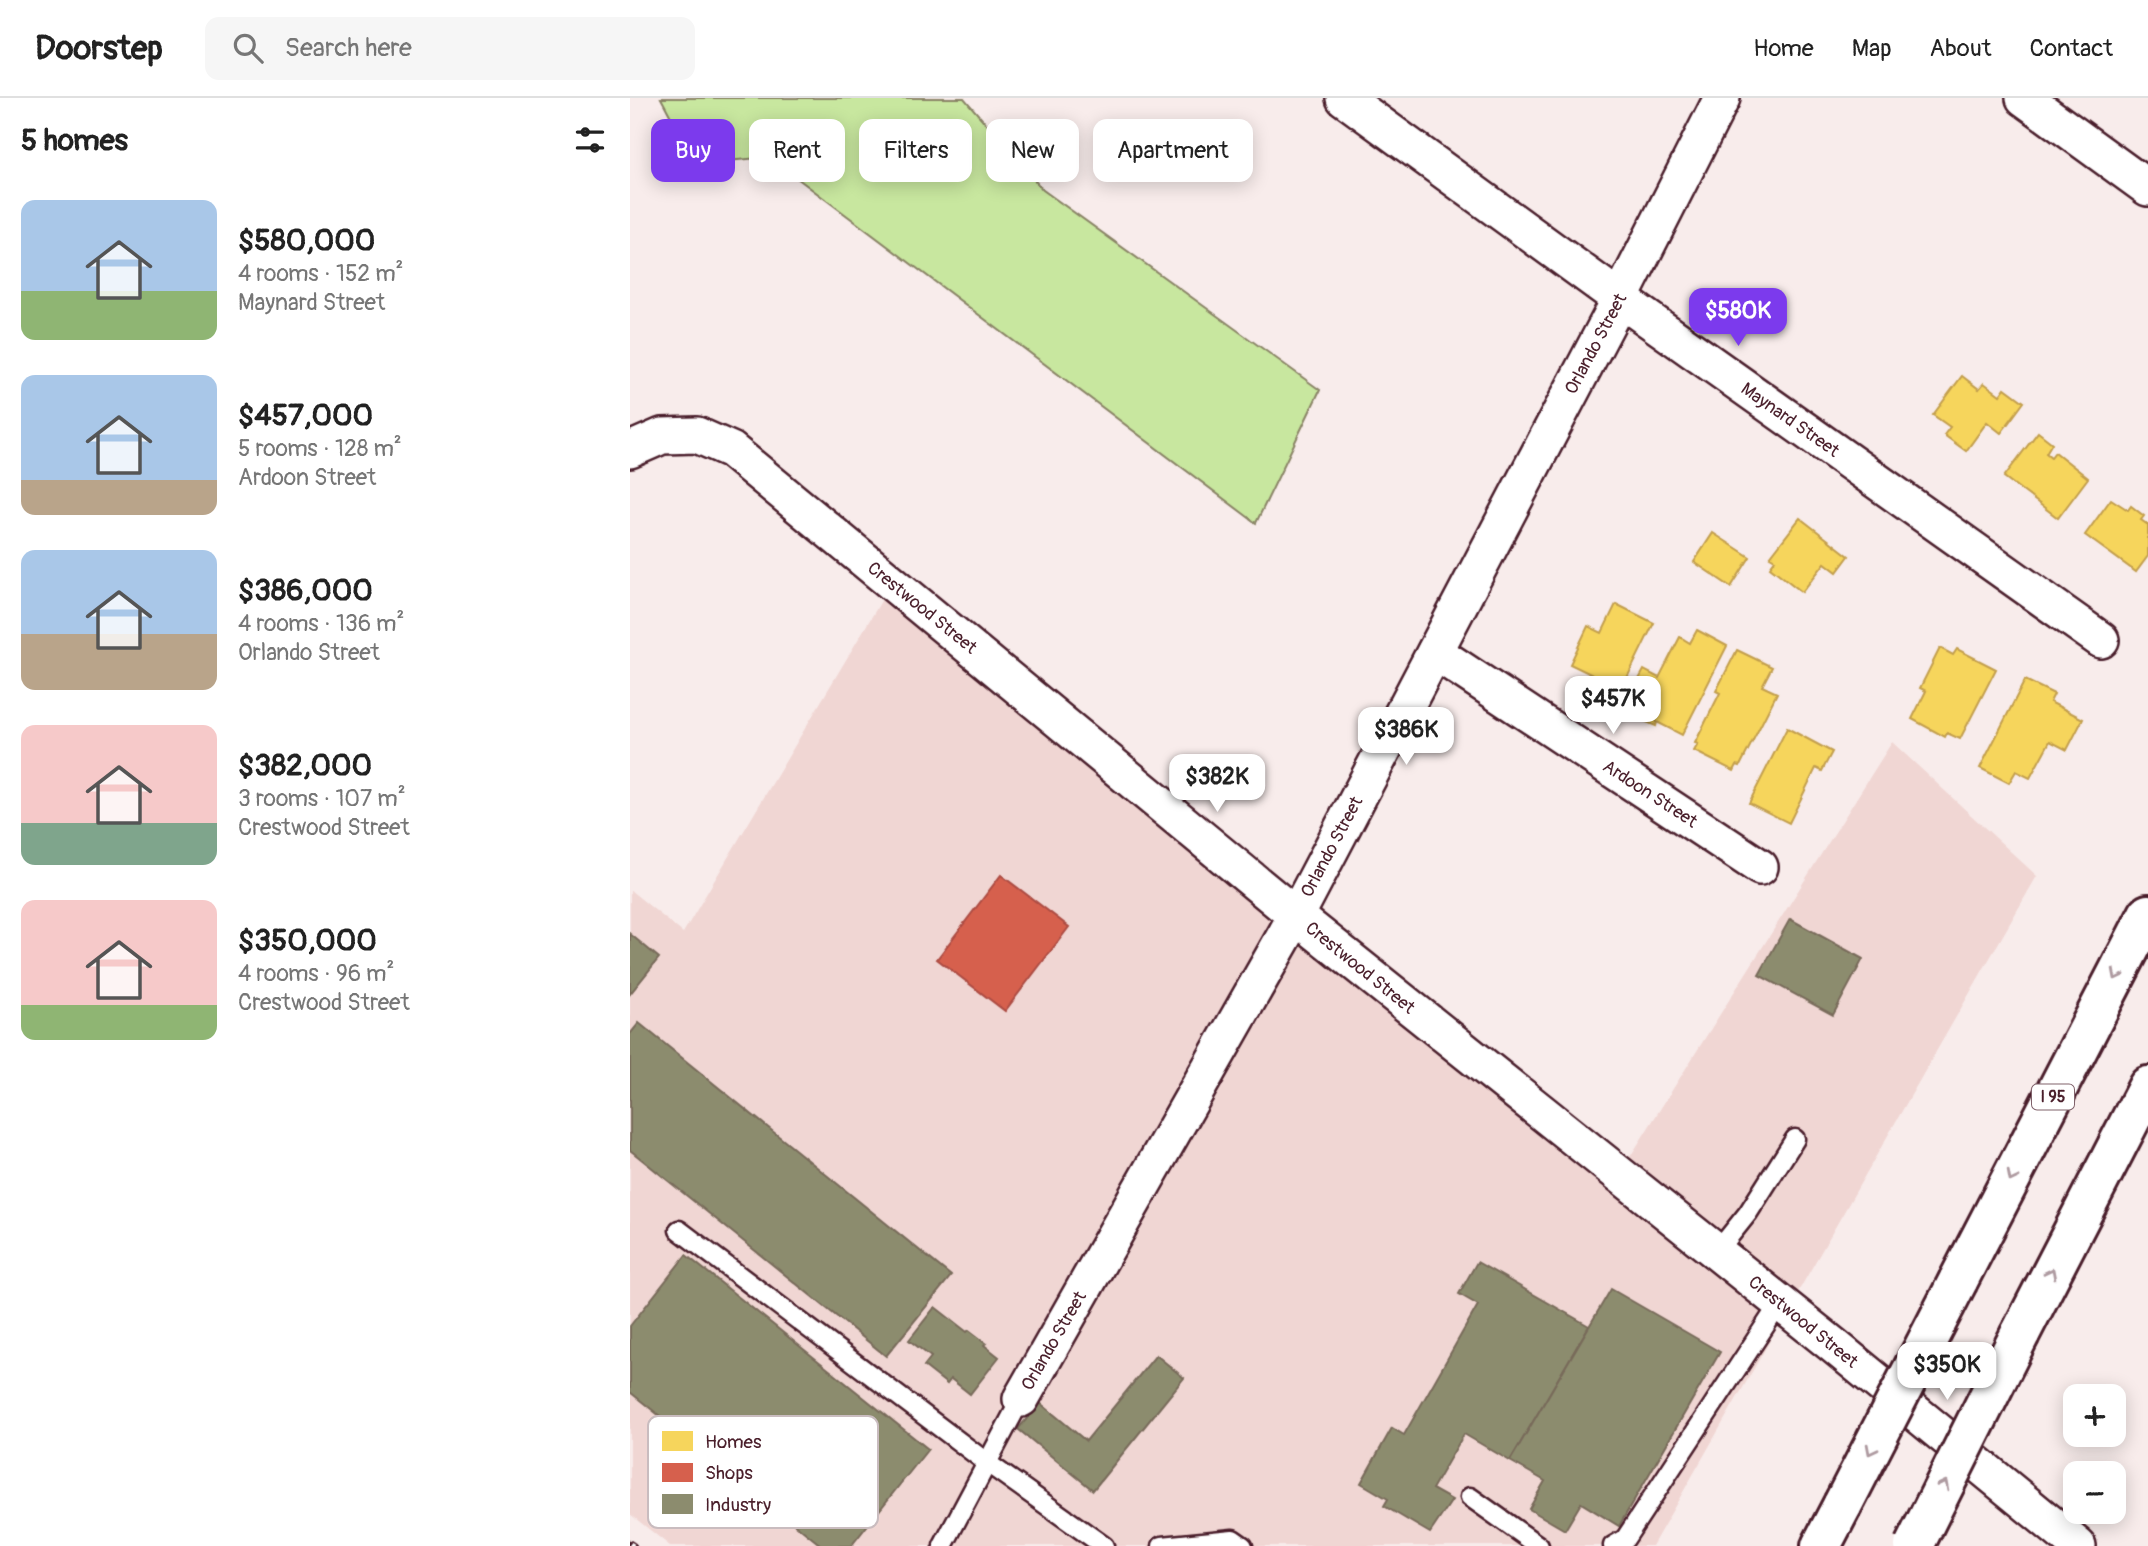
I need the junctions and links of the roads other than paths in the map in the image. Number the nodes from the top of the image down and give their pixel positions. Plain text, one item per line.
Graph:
1 (1344, 98) edge
2 (1722, 98) edge
3 (2024, 98) edge
4 (2148, 188) edge
5 (1620, 299) junction
6 (630, 450) edge
7 (2101, 640) dead end
8 (1435, 652) junction
9 (1760, 867) dead end
10 (2148, 914) edge
11 (1296, 916) junction
12 (2148, 1086) edge
13 (1795, 1139) dead end
14 (679, 1230) dead end
15 (1716, 1253) junction
16 (1780, 1303) junction
17 (1021, 1399) joint
18 (986, 1462) junction
19 (1470, 1497) dead end
20 (943, 1546) edge
21 (1104, 1546) edge
22 (1162, 1546) edge
23 (1243, 1546) edge
24 (1539, 1546) edge
25 (1613, 1546) edge
26 (1821, 1546) edge
27 (1914, 1546) edge
28 (2078, 1546) edge

1 - 5 street, Maynard Street
2 - 5 street, Orlando Street
3 - 4 street
5 - 7 street, Maynard Street
5 - 8 street, Orlando Street
6 - 11 street, Crestwood Street
8 - 9 street, Ardoon Street
8 - 11 street, Orlando Street
10 -> 26 highway, I 95, bridge
11 - 15 street, Crestwood Street
11 - 17 street, Orlando Street
27 -> 12 highway, bridge
13 - 15 lane
14 - 18 lane
15 - 16 street, Crestwood Street
16 - 25 lane
16 - 28 street, Crestwood Street
17 - 18 lane
18 - 20 lane
18 - 21 lane
19 - 24 lane
22 - 23 lane

